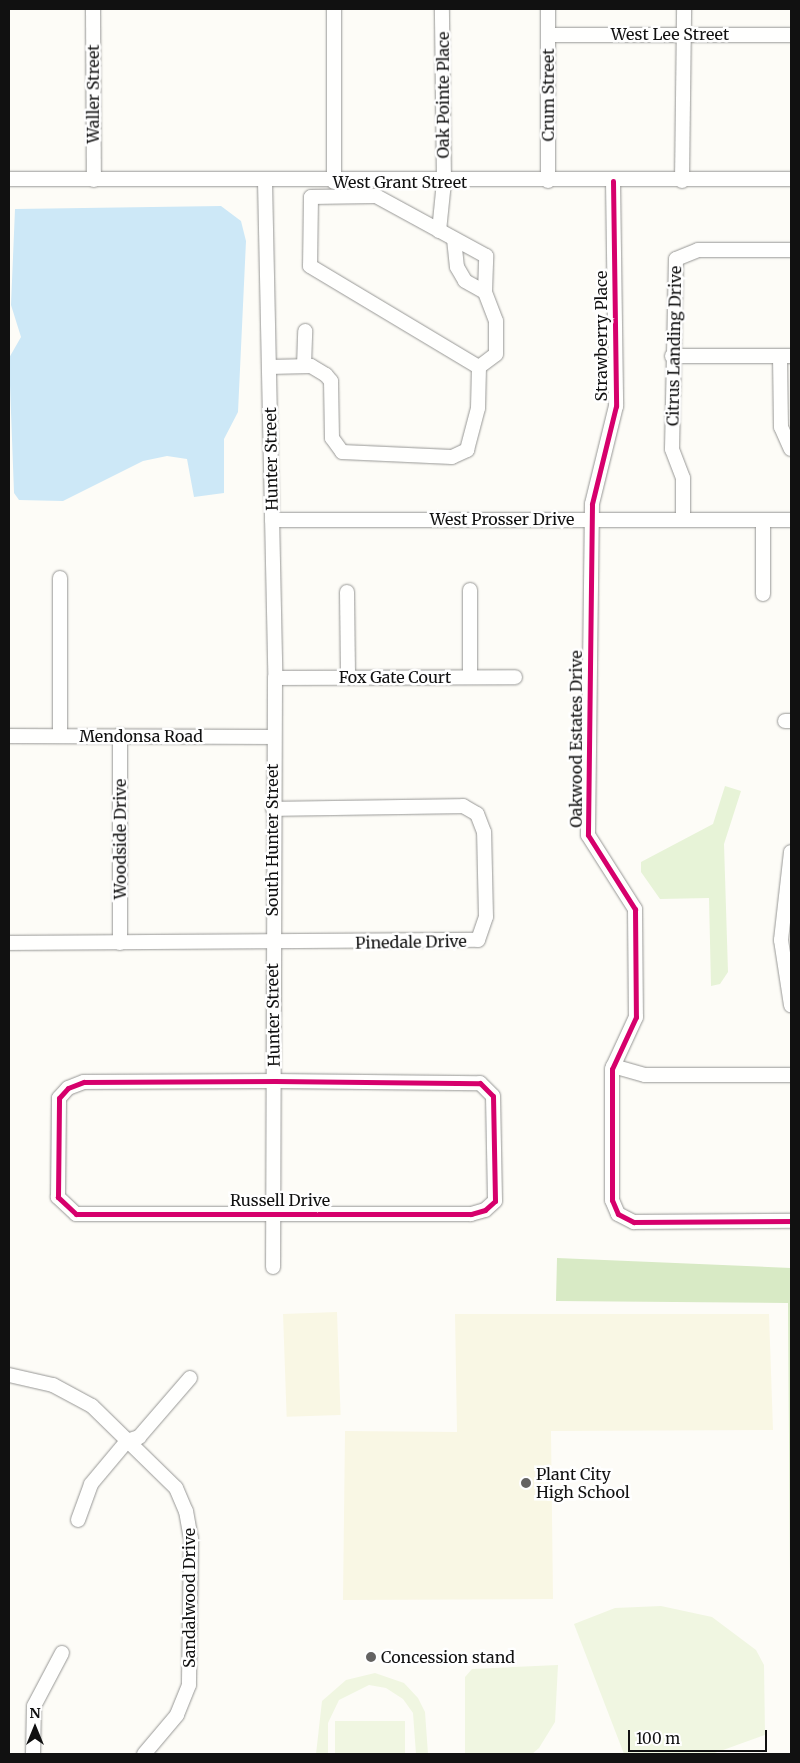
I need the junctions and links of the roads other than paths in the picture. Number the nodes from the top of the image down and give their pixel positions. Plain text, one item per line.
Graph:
1 (93, 9) edge
2 (334, 9) edge
3 (442, 9) edge
4 (548, 9) edge
5 (684, 9) edge
6 (684, 34) junction
7 (548, 35) junction
8 (791, 35) edge
9 (9, 179) edge
10 (791, 179) edge
11 (94, 180) junction
12 (682, 180) junction
13 (265, 181) junction
14 (548, 181) junction
15 (612, 181) junction
16 (334, 182) junction
17 (444, 182) junction
18 (439, 231) junction
19 (454, 239) junction
20 (791, 250) edge
21 (486, 292) junction
22 (305, 331) dead end
23 (672, 356) junction
24 (786, 356) edge
25 (304, 366) junction
26 (269, 367) junction
27 (479, 368) junction
28 (791, 449) edge
29 (591, 518) junction
30 (683, 519) junction
31 (272, 520) junction
32 (763, 520) junction
33 (791, 520) edge
34 (60, 578) dead end
35 (470, 590) dead end
36 (348, 592) dead end
37 (763, 594) dead end
38 (470, 676) junction
39 (348, 677) junction
40 (515, 677) dead end
41 (275, 678) junction
42 (120, 735) junction
43 (9, 736) edge
44 (60, 736) junction
45 (272, 737) junction
46 (272, 809) junction
47 (791, 852) edge
48 (9, 943) edge
49 (272, 943) junction
50 (120, 944) junction
51 (791, 1006) edge
52 (613, 1066) junction
53 (791, 1075) edge
54 (274, 1081) junction
55 (275, 1213) junction
56 (791, 1221) edge
57 (273, 1267) dead end
58 (9, 1375) edge
59 (190, 1378) dead end
60 (127, 1442) junction
61 (78, 1520) dead end
62 (62, 1653) dead end
63 (33, 1754) edge
64 (144, 1754) edge

1 - 11 street, Waller Street
2 - 16 street
3 - 17 street, Oak Pointe Place
4 - 7 street, Crum Street
5 - 6 street
6 - 7 street, West Lee Street
6 - 8 street, West Lee Street
6 - 12 street
7 - 14 street, Crum Street
9 - 11 street, West Grant Street
10 - 12 street, West Grant Street
11 - 13 street, West Grant Street
12 - 15 street, West Grant Street
13 - 16 street, West Grant Street
13 - 26 street, Hunter Street
14 - 15 street, West Grant Street
14 - 17 street, West Grant Street
15 - 29 street, Strawberry Place
16 - 17 street, West Grant Street
17 - 18 street, Oak Pointe Place
18 - 19 street
18 - 27 street
19 - 21 street
19 - 21 street
20 - 23 street, Citrus Landing Drive
21 - 27 street
22 - 25 street
23 - 24 street
23 - 30 street, Citrus Landing Drive
24 - 28 street
25 - 26 street
25 - 27 street
26 - 31 street, Hunter Street
29 - 30 street, West Prosser Drive
29 - 31 street, West Prosser Drive
29 - 52 street, Oakwood Estates Drive
30 - 32 street, West Prosser Drive
31 - 41 street, Hunter Street
32 - 33 street, West Prosser Drive
32 - 37 street
34 - 44 street
35 - 38 street
36 - 39 street
38 - 39 street, Fox Gate Court
38 - 40 street, Fox Gate Court
39 - 41 street, Fox Gate Court
41 - 45 street, Hunter Street
42 - 44 street, Mendonsa Road
42 - 45 street, Mendonsa Road
42 - 50 street, Woodside Drive
43 - 44 street, Mendonsa Road
45 - 46 street, South Hunter Street
46 - 49 street, South Hunter Street
46 - 49 street, Pinedale Drive
47 - 51 street
48 - 50 street, Pinedale Drive
49 - 50 street, Pinedale Drive
49 - 54 street, Hunter Street
52 - 53 street
52 - 56 street, Oakwood Estates Drive
54 - 55 street, Hunter Street
54 - 55 street, Russell Drive
54 - 55 street, Russell Drive
55 - 57 street, Hunter Street
58 - 60 street, Sandalwood Drive
59 - 60 street
60 - 61 street
60 - 64 street, Sandalwood Drive
62 - 63 street

